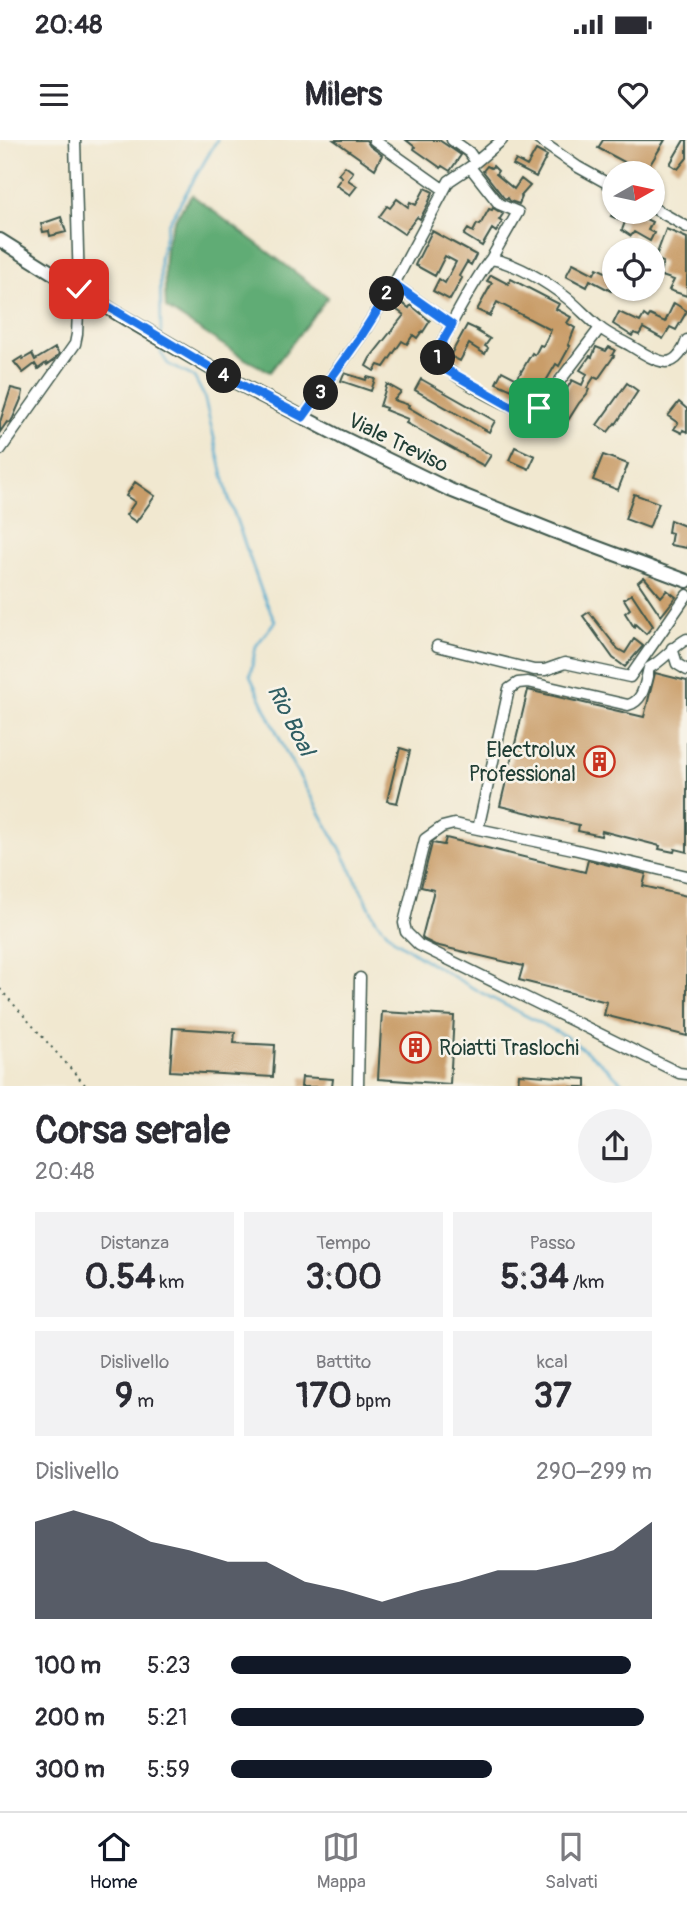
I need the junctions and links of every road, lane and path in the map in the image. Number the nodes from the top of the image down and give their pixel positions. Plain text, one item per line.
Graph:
1 (75, 140) edge
2 (374, 140) edge
3 (452, 140) edge
4 (502, 140) edge
5 (539, 140) edge
6 (473, 164) junction
7 (602, 180) edge
8 (443, 189) junction
9 (665, 215) edge
10 (687, 228) edge
11 (0, 240) edge
12 (491, 259) junction
13 (394, 284) junction
14 (79, 289) junction
15 (452, 325) junction
16 (600, 328) junction
17 (687, 340) edge
18 (303, 417) junction
19 (0, 450) edge
20 (687, 581) edge
21 (687, 595) edge
22 (687, 639) edge
23 (437, 646) dead end
24 (672, 648) junction
25 (687, 670) edge
26 (478, 829) junction
27 (687, 876) edge
28 (360, 978) dead end
29 (0, 989) edge
30 (687, 1074) edge
31 (86, 1086) edge
32 (358, 1086) edge

1 - 14 street
2 - 8 street
3 - 6 street
4 - 6 street
5 - 7 street
6 - 8 street
6 - 12 street
8 - 13 street
9 - 10 street
11 - 14 main road, Viale Treviso
12 - 15 street
12 - 16 street
13 - 15 street
13 - 18 street
14 - 18 main road, Viale Treviso
14 - 19 street
15 - 16 street
16 - 17 street
18 - 20 main road, Viale Treviso
21 - 23 street
22 - 24 street
24 - 25 street
24 - 26 street
26 - 27 street
26 - 30 street
28 - 32 street
29 - 31 path

